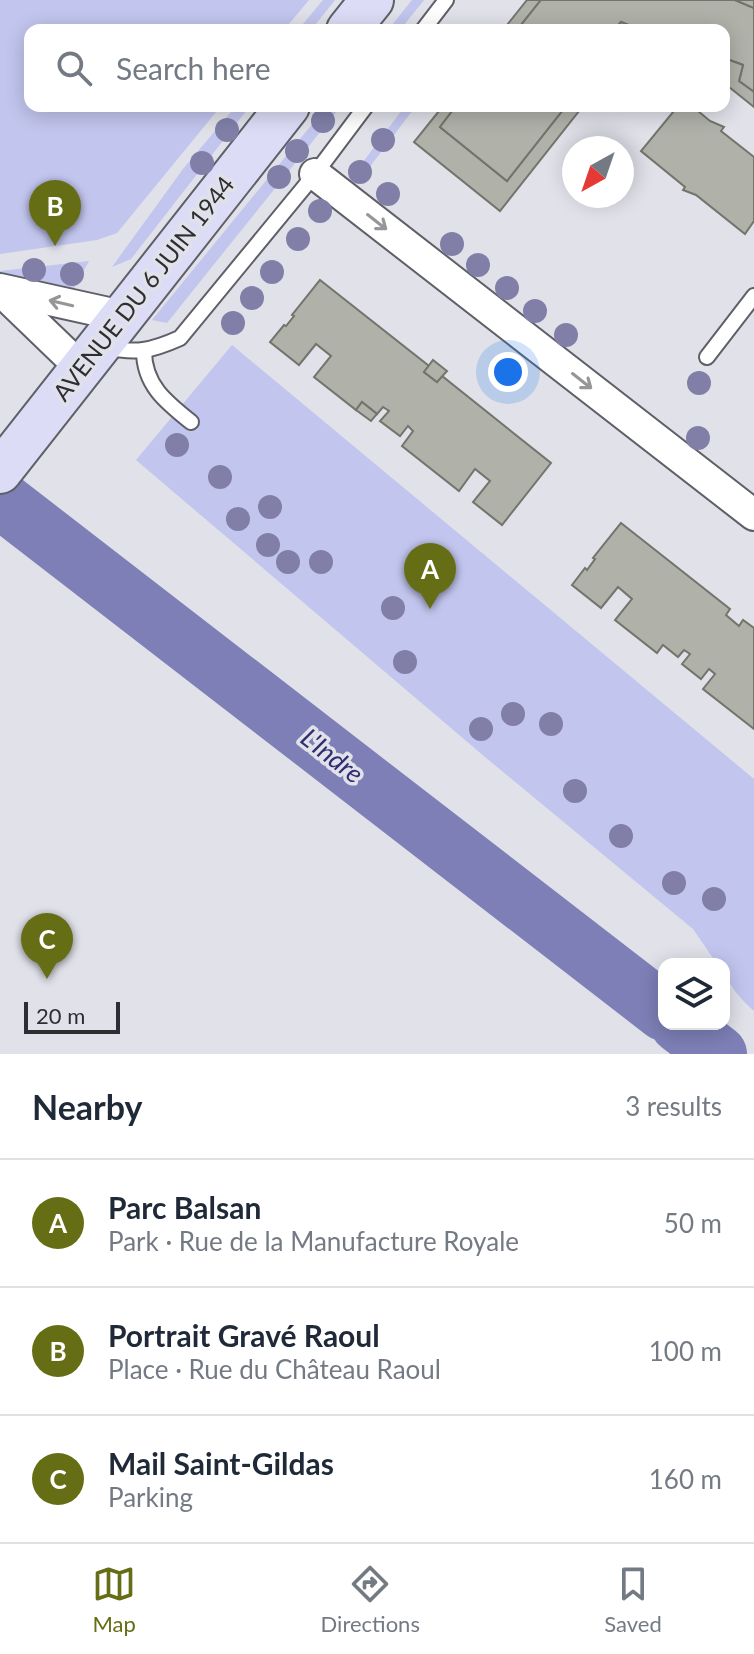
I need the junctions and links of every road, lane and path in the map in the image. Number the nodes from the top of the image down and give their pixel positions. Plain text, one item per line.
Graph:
1 (372, 0) edge
2 (446, 0) edge
3 (353, 24) edge
4 (428, 24) edge
5 (283, 112) edge
6 (362, 112) edge
7 (315, 174) junction
8 (0, 290) edge
9 (754, 296) edge
10 (144, 351) junction
11 (90, 356) junction
12 (707, 357) dead end
13 (191, 422) dead end
14 (0, 472) edge
15 (754, 515) edge

1 - 3 main road
2 - 4 lane
5 - 11 main road, AVENUE DU 6 JUIN 1944
6 - 7 lane
7 - 10 lane
7 -> 15 street
8 - 11 street
11 -> 8 street
9 - 12 lane
10 - 11 lane
10 - 13 lane
11 - 14 main road, AVENUE DU 6 JUIN 1944

